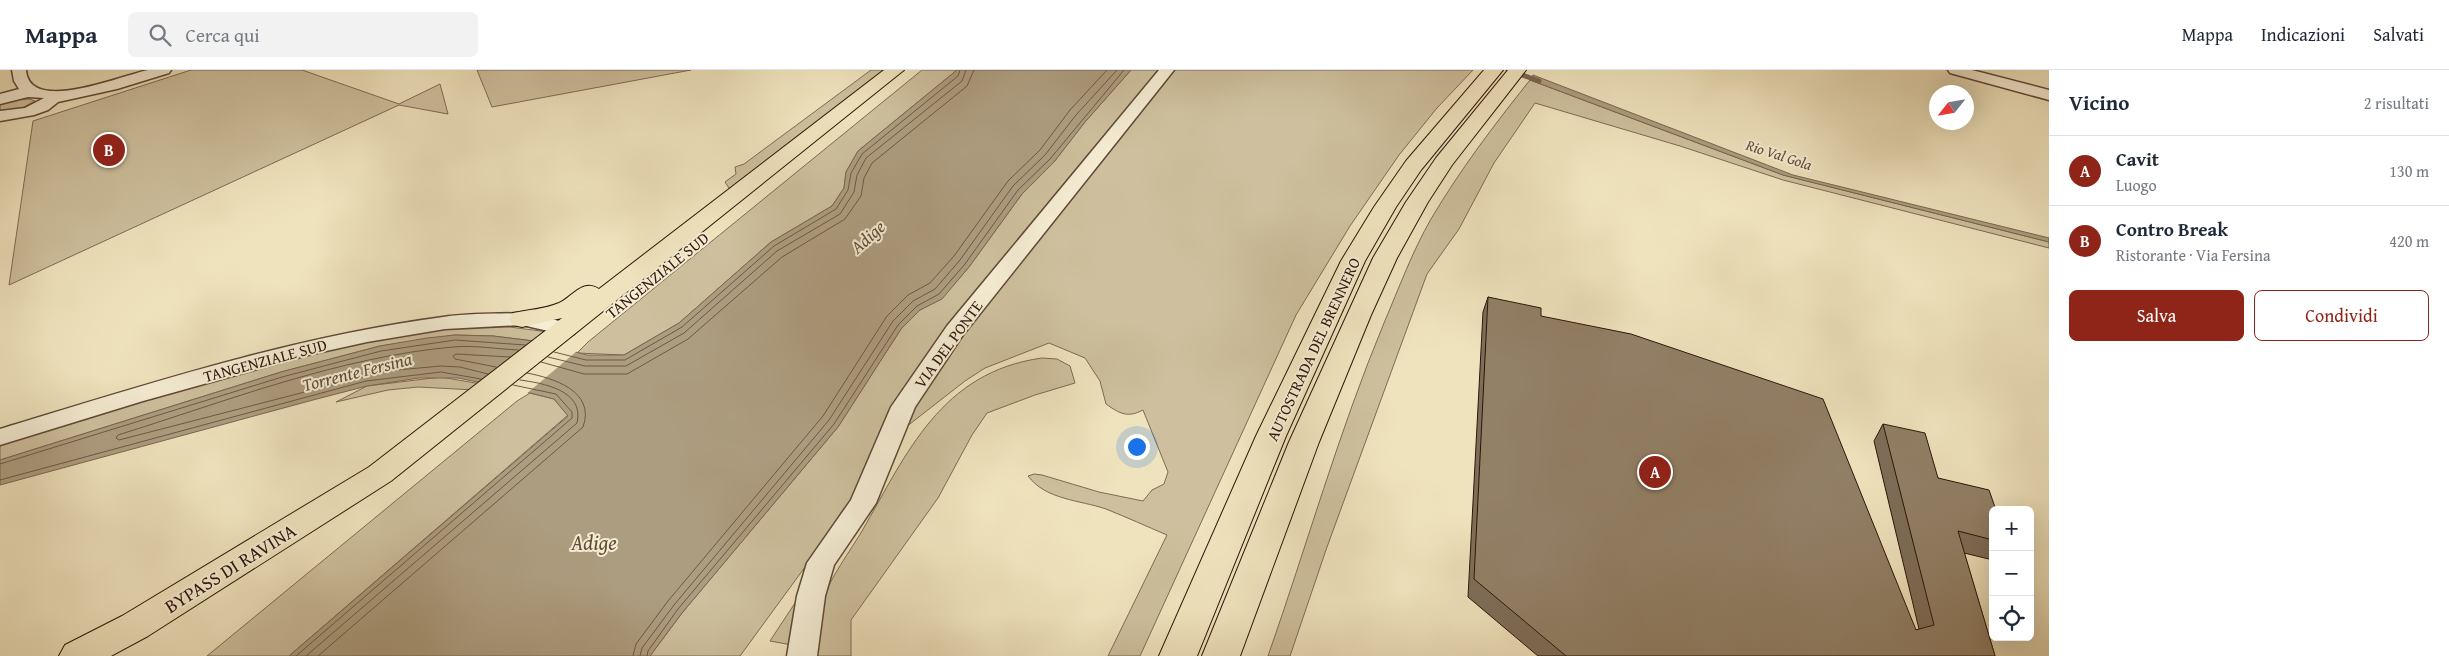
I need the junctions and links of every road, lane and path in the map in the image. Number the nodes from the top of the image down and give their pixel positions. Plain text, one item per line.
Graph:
1 (164, 70) edge
2 (895, 70) edge
3 (913, 70) edge
4 (1168, 70) edge
5 (1955, 70) edge
6 (19, 74) edge
7 (1502, 74) edge
8 (35, 93) junction
9 (2049, 96) edge
10 (0, 98) edge
11 (52, 98) junction
12 (23, 113) junction
13 (0, 116) edge
14 (0, 121) edge
15 (737, 195) junction
16 (522, 319) junction
17 (568, 335) junction
18 (0, 437) edge
19 (389, 476) junction
20 (78, 656) edge
21 (112, 656) edge
22 (802, 656) edge
23 (1178, 656) edge
24 (1221, 656) edge

1 - 11 street
2 - 15 highway, TANGENZIALE SUD
3 - 17 highway, TANGENZIALE SUD
4 - 22 street, VIA DEL PONTE
5 - 9 street
6 - 8 street
6 - 10 street
7 - 23 highway, AUTOSTRADA DEL BRENNERO
7 - 24 highway, AUTOSTRADA DEL BRENNERO
8 - 10 street
8 - 11 street
11 - 12 street
12 - 13 street
12 - 14 street
15 - 16 highway
15 - 17 highway, TANGENZIALE SUD
16 - 17 street, TANGENZIALE SUD
16 - 18 street, TANGENZIALE SUD
17 - 19 highway, TANGENZIALE SUD
19 - 20 highway, BYPASS DI RAVINA
19 - 21 highway, BYPASS DI RAVINA

